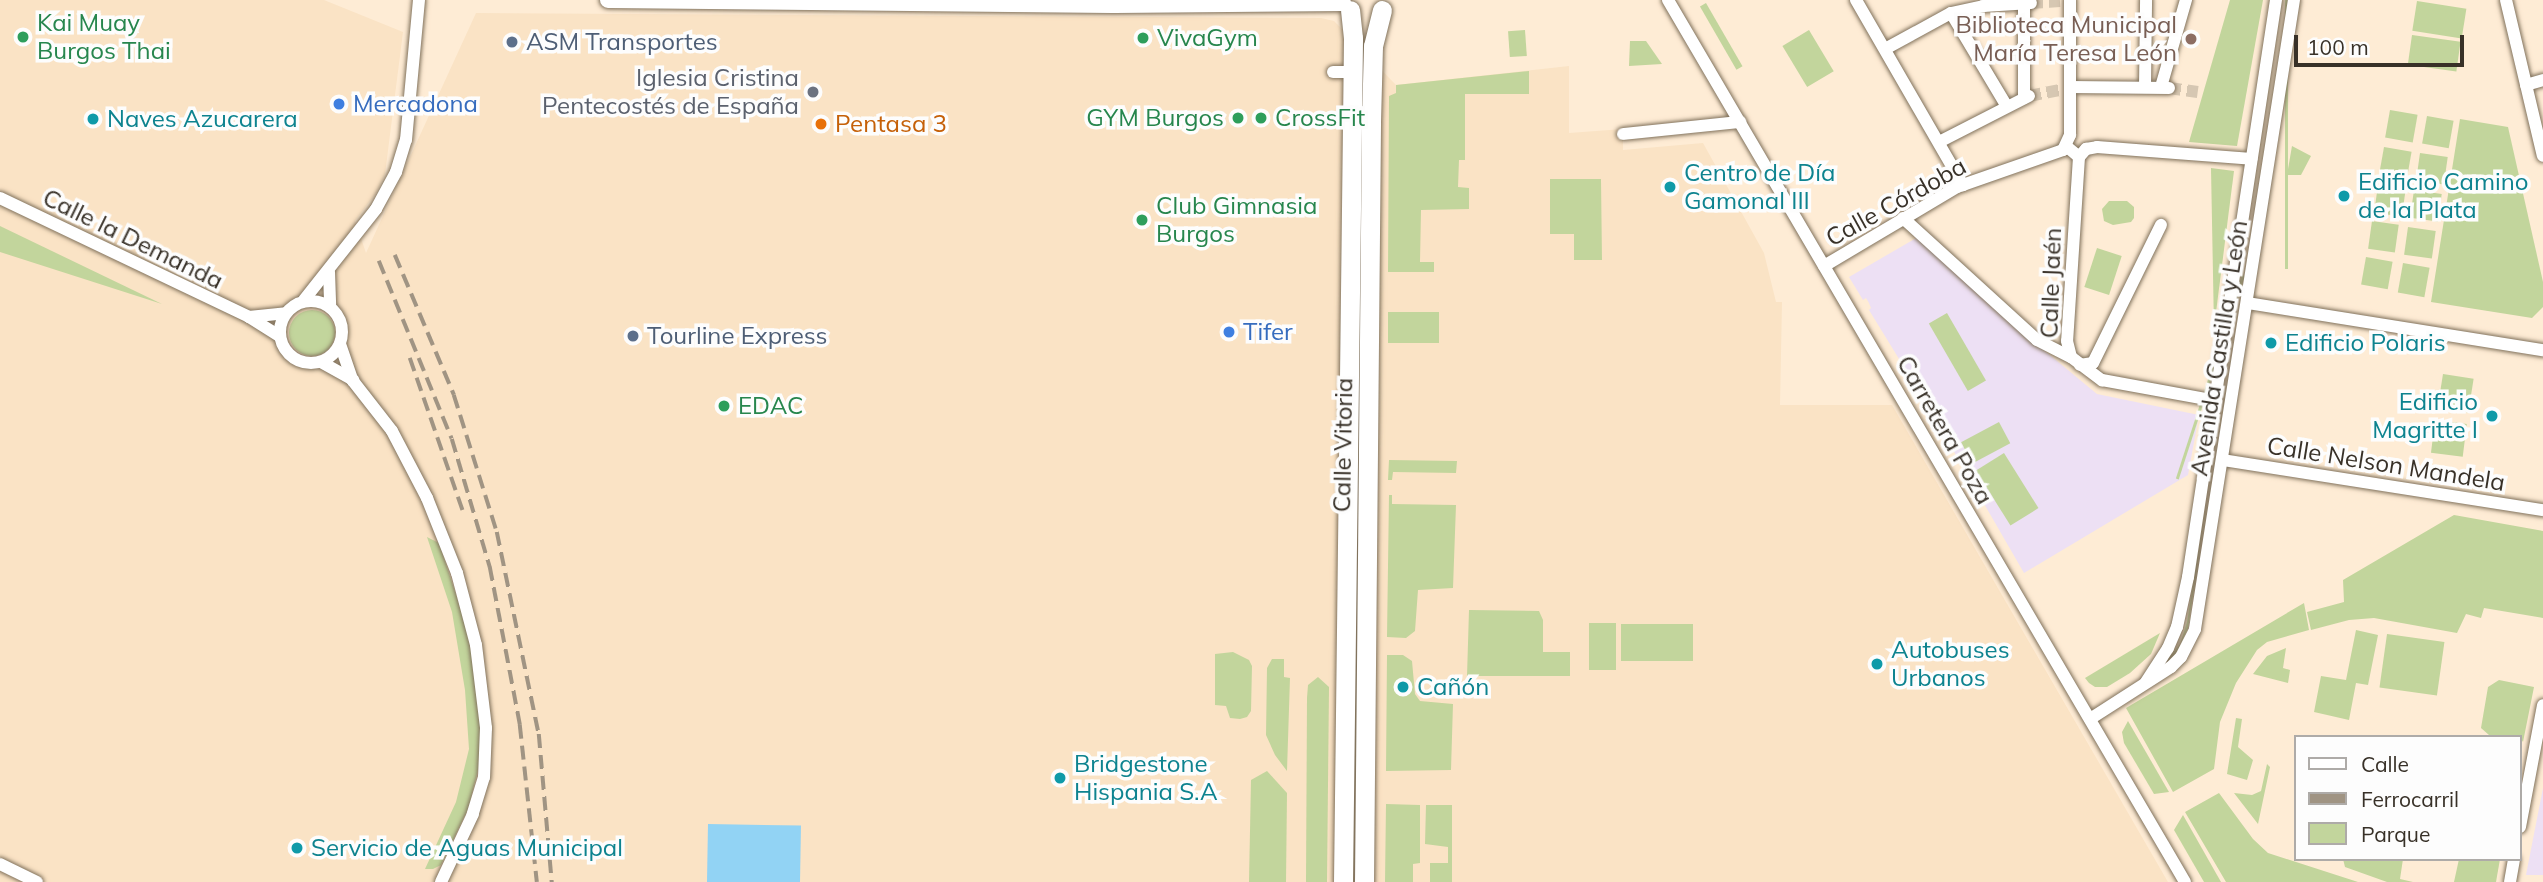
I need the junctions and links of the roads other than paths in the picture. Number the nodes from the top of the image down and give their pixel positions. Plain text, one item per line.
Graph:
1 (405, 0) edge
2 (419, 0) edge
3 (608, 0) edge
4 (664, 0) edge
5 (1668, 0) edge
6 (1856, 0) edge
7 (2146, 0) edge
8 (2186, 0) edge
9 (2276, 0) edge
10 (2294, 0) edge
11 (2506, 0) edge
12 (755, 1) edge
13 (846, 1) edge
14 (2067, 1) edge
15 (1050, 2) edge
16 (1181, 3) edge
17 (1345, 4) edge
18 (1387, 5) edge
19 (1951, 13) junction
20 (417, 15) junction
21 (1885, 49) junction
22 (2543, 80) edge
23 (2526, 85) junction
24 (2145, 87) junction
25 (2067, 89) junction
26 (2006, 105) junction
27 (1740, 122) junction
28 (1623, 134) dead end
29 (1939, 142) junction
30 (2066, 146) junction
31 (2543, 156) edge
32 (2079, 157) junction
33 (2252, 159) junction
34 (1963, 185) junction
35 (0, 198) edge
36 (1903, 218) junction
37 (2161, 225) dead end
38 (1824, 266) junction
39 (329, 271) junction
40 (304, 300) junction
41 (2248, 303) junction
42 (330, 306) junction
43 (286, 313) junction
44 (249, 317) junction
45 (280, 336) junction
46 (340, 344) junction
47 (2543, 350) edge
48 (2076, 361) junction
49 (321, 362) junction
50 (354, 381) junction
51 (2216, 401) junction
52 (2223, 460) junction
53 (2543, 510) edge
54 (2146, 682) junction
55 (2543, 705) edge
56 (2090, 719) junction
57 (2522, 816) edge
58 (1343, 838) junction
59 (2514, 861) edge
60 (0, 864) edge
61 (37, 882) edge
62 (441, 882) edge
63 (1343, 882) edge
64 (1352, 882) edge
65 (1364, 882) edge
66 (2185, 882) edge
67 (2510, 882) edge

1 - 20 street
2 - 20 street
3 - 4 main road
4 - 12 main road
5 - 27 street, Carretera Poza
6 - 21 street
7 - 24 street
8 - 24 street
9 - 33 street, Avenida Castilla y León
10 - 41 street, Avenida Castilla y León
11 - 23 street
12 - 13 main road
13 - 15 main road
14 - 25 street
15 - 16 main road
16 - 17 main road
17 - 18 highway
17 - 58 highway, Calle Vitoria
18 - 65 highway, Calle Vitoria
19 - 21 street
19 - 26 street
19 - 26 street
20 - 39 street
21 - 29 street
22 - 23 street
23 - 31 street
24 - 25 street
25 - 30 street
26 - 29 street
27 - 28 street
27 - 38 street, Carretera Poza
29 - 34 street
30 - 32 street
30 - 34 street, Calle Córdoba
32 - 33 street
32 - 48 street, Calle Jaén
33 - 51 street, Avenida Castilla y León
34 - 36 street, Calle Córdoba
35 - 44 street, Calle la Demanda
36 - 38 street, Calle Córdoba
36 - 48 street
37 - 48 street
38 - 56 street, Carretera Poza
39 - 40 street
39 - 42 street
40 - 42 street
40 - 43 street
41 - 47 street
41 - 52 street, Avenida Castilla y León
42 - 46 street
43 - 44 street
43 - 45 street
44 - 45 street, Calle la Demanda
45 - 49 street
46 - 49 street
46 - 50 street
48 - 51 street, Calle Jaén
49 - 50 street
50 - 62 street
51 - 54 street, Avenida Castilla y León
52 - 53 street, Calle Nelson Mandela
52 - 54 street, Avenida Castilla y León
54 - 56 street, Avenida Castilla y León
55 - 57 street
56 - 66 street, Carretera Poza
58 - 63 highway, Calle Vitoria
58 - 64 street, Calle Vitoria
59 - 67 street
60 - 61 street

